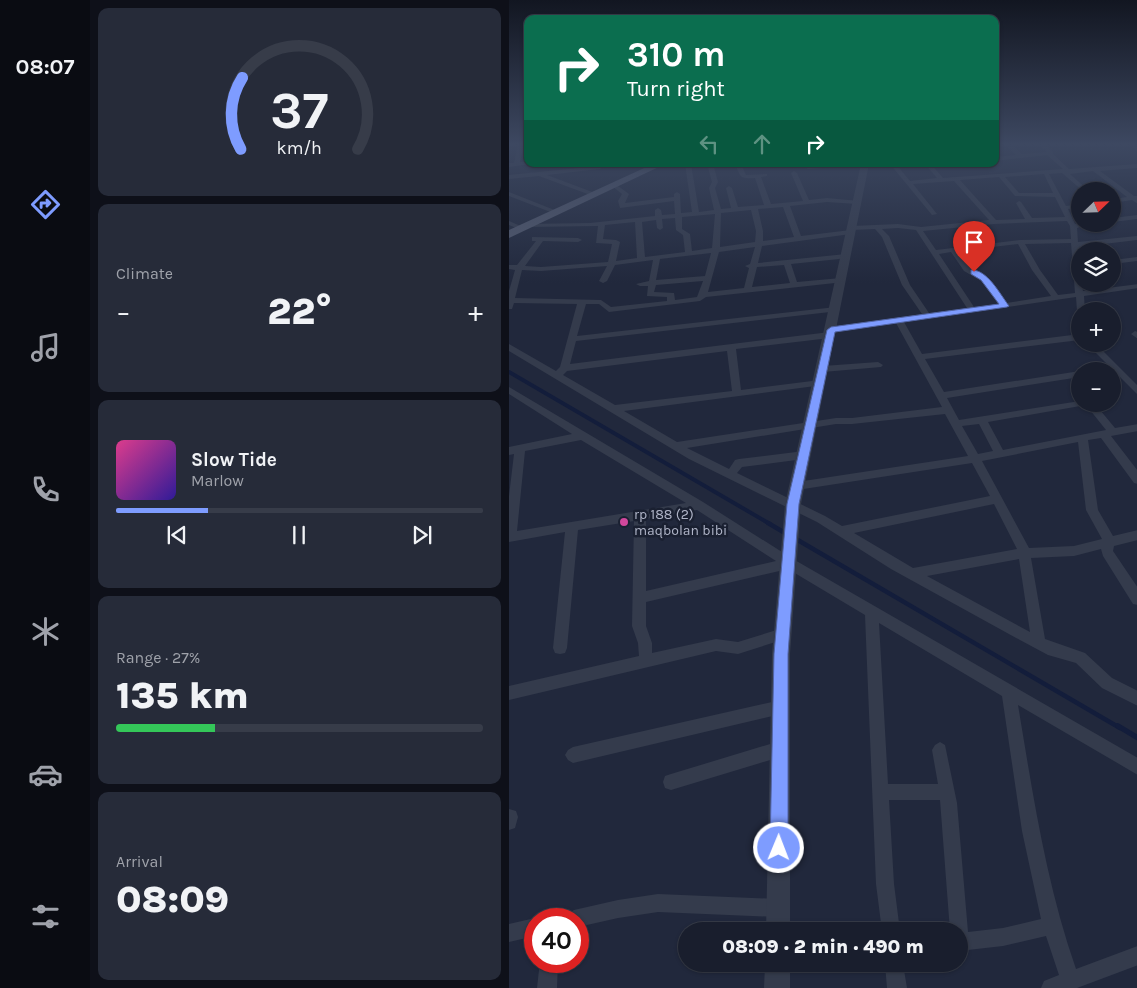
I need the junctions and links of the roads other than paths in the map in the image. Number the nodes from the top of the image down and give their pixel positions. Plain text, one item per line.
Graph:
1 (583, 190) edge
2 (597, 190) edge
3 (599, 190) edge
4 (621, 190) edge
5 (693, 190) edge
6 (713, 190) edge
7 (730, 190) edge
8 (762, 190) edge
9 (802, 190) edge
10 (860, 190) edge
11 (915, 190) edge
12 (966, 190) edge
13 (1014, 190) edge
14 (1055, 190) edge
15 (1122, 190) edge
16 (591, 193) junction
17 (509, 194) edge
18 (1057, 195) junction
19 (1136, 200) edge
20 (658, 201) junction
21 (1121, 201) edge
22 (807, 202) junction
23 (857, 202) junction
24 (1019, 203) dead end
25 (621, 205) junction
26 (785, 205) junction
27 (768, 206) junction
28 (1071, 207) edge
29 (754, 208) junction
30 (1065, 208) junction
31 (735, 210) junction
32 (552, 211) junction
33 (718, 212) junction
34 (696, 214) junction
35 (934, 214) dead end
36 (678, 216) junction
37 (1137, 217) edge
38 (659, 218) junction
39 (1121, 219) edge
40 (638, 220) junction
41 (1030, 221) junction
42 (624, 222) junction
43 (994, 222) junction
44 (1071, 222) joint
45 (602, 224) junction
46 (515, 227) edge
47 (877, 227) junction
48 (660, 228) dead end
49 (918, 228) junction
50 (852, 230) junction
51 (1137, 238) edge
52 (798, 239) junction
53 (578, 240) dead end
54 (1020, 242) junction
55 (1087, 242) edge
56 (1071, 243) edge
57 (761, 244) junction
58 (716, 249) junction
59 (953, 250) junction
60 (689, 252) junction
61 (934, 252) junction
62 (846, 256) junction
63 (657, 257) junction
64 (641, 259) junction
65 (1137, 259) edge
66 (1121, 261) edge
67 (787, 262) junction
68 (611, 263) junction
69 (752, 266) junction
70 (509, 267) edge
71 (519, 268) junction
72 (708, 278) junction
73 (841, 280) junction
74 (603, 281) dead end
75 (651, 283) junction
76 (640, 284) dead end
77 (794, 285) junction
78 (1133, 286) edge
79 (748, 290) junction
80 (1080, 292) edge
81 (703, 295) junction
82 (1137, 295) edge
83 (1080, 296) junction
84 (1056, 298) junction
85 (582, 302) junction
86 (1080, 302) edge
87 (671, 303) junction
88 (510, 304) edge
89 (1005, 306) junction
90 (835, 309) junction
91 (972, 310) junction
92 (927, 316) junction
93 (899, 320) junction
94 (831, 333) junction
95 (1071, 338) edge
96 (571, 339) junction
97 (509, 347) edge
98 (731, 348) junction
99 (1099, 352) edge
100 (919, 357) junction
101 (878, 365) dead end
102 (823, 369) junction
103 (560, 371) junction
104 (1071, 374) edge
105 (820, 383) junction
106 (509, 390) edge
107 (1137, 392) edge
108 (737, 393) junction
109 (940, 396) junction
110 (1071, 406) edge
111 (612, 409) junction
112 (948, 410) junction
113 (1095, 412) edge
114 (982, 420) junction
115 (955, 424) junction
116 (810, 426) junction
117 (1137, 428) edge
118 (1108, 433) junction
119 (581, 436) junction
120 (1083, 438) junction
121 (675, 446) junction
122 (515, 450) edge
123 (1000, 454) junction
124 (804, 455) junction
125 (974, 459) junction
126 (731, 475) junction
127 (1137, 480) edge
128 (797, 486) junction
129 (997, 498) junction
130 (699, 505) junction
131 (793, 508) junction
132 (640, 514) junction
133 (571, 526) junction
134 (842, 531) junction
135 (1137, 534) edge
136 (509, 537) edge
137 (1109, 542) junction
138 (1025, 552) junction
139 (789, 563) junction
140 (911, 574) junction
141 (637, 598) junction
142 (1137, 600) edge
143 (872, 613) junction
144 (783, 634) junction
145 (1039, 643) junction
146 (559, 648) dead end
147 (646, 661) junction
148 (1009, 691) junction
149 (509, 693) edge
150 (1137, 699) edge
151 (781, 707) junction
152 (780, 749) junction
153 (940, 750) dead end
154 (573, 755) dead end
155 (1137, 767) edge
156 (671, 782) dead end
157 (880, 792) junction
158 (947, 792) junction
159 (778, 908) junction
160 (589, 916) edge
161 (778, 922) edge
162 (890, 922) edge
163 (959, 922) edge
164 (1052, 926) junction
165 (524, 930) edge
166 (509, 933) edge
167 (968, 937) edge
168 (1137, 955) edge
169 (778, 972) edge
170 (895, 972) edge
171 (548, 973) edge
172 (1071, 981) junction
173 (547, 988) edge
174 (777, 988) edge
175 (897, 988) edge
176 (1051, 988) edge

1 - 16 street
2 - 16 main road
3 - 16 main road
4 - 25 street
5 - 34 street
6 - 33 street
7 - 31 street
8 - 27 street
9 - 22 street
10 - 23 street
11 - 35 street
12 - 43 street
13 - 18 street
14 - 18 street
15 - 19 street
16 - 32 main road
17 - 32 street
18 - 30 street
19 - 21 street
20 - 25 street
20 - 36 street
20 - 38 street
22 - 23 street
22 - 26 street
23 - 50 street
24 - 41 street
25 - 42 street
26 - 27 street
26 - 52 street
27 - 29 street
28 - 30 street
29 - 31 street
29 - 57 street
30 - 44 street
31 - 33 street
32 - 46 main road
33 - 34 street
33 - 58 street
34 - 36 street
36 - 38 street
36 - 60 street
37 - 39 street
38 - 40 street
38 - 48 street
40 - 42 street
40 - 64 street
41 - 43 street
41 - 44 street
42 - 45 street
43 - 49 street
45 - 46 street
45 - 68 street
47 - 49 street
47 - 50 street
47 - 92 street
49 - 61 street
50 - 52 street
50 - 62 street
51 - 55 street
52 - 57 street
53 - 71 street
54 - 56 street
54 - 59 street
54 - 84 street
57 - 58 street
57 - 69 street
58 - 60 street
58 - 72 street
59 - 61 street
59 - 89 street
60 - 63 street
61 - 91 street
62 - 67 street
62 - 73 street
63 - 64 street
63 - 75 street
64 - 68 street
65 - 66 street
67 - 69 street
67 - 77 street
68 - 71 street
68 - 74 street
69 - 79 street
70 - 71 street
71 - 88 street
72 - 75 street
72 - 81 street
73 - 77 street
73 - 90 street
75 - 76 street
75 - 87 street
77 - 79 street
78 - 82 street
78 - 83 street
79 - 81 street
80 - 83 street
81 - 87 street
83 - 84 street
83 - 86 street
84 - 89 street
85 - 87 street
85 - 88 street
85 - 96 street
89 - 91 street
90 - 94 street
90 - 96 street
91 - 92 street
92 - 93 street
93 - 94 street
93 - 100 street
94 - 98 street
94 - 102 street
95 - 100 street
96 - 103 street
97 - 103 street
98 - 103 street
98 - 108 street
99 - 107 street
100 - 109 street
101 - 102 street
102 - 105 street
103 - 111 street
104 - 109 street
105 - 108 street
105 - 116 street
106 - 119 street
108 - 111 street
109 - 112 street
110 - 114 street
111 - 121 street
112 - 115 street
112 - 116 street
113 - 118 street
114 - 115 street
114 - 123 street
115 - 125 street
116 - 121 street
116 - 124 street
117 - 118 street
118 - 120 street
118 - 127 street
119 - 122 street
119 - 130 street
120 - 123 street
120 - 137 street
121 - 126 street
122 - 136 street
123 - 125 street
124 - 126 street
124 - 128 street
125 - 128 street
125 - 129 street
126 - 131 street
128 - 131 street
129 - 134 street
129 - 138 street
130 - 132 street
130 - 139 street
131 - 134 street
131 - 139 street
132 - 133 street
132 - 141 street
133 - 136 street
133 - 146 street
134 - 140 street
135 - 137 street
137 - 138 street
137 - 142 street
138 - 140 street
138 - 145 street
139 - 141 street
139 - 143 street
139 - 144 street
140 - 145 street
141 - 147 street
143 - 148 street
143 - 157 street
144 - 147 street
144 - 151 street
145 - 150 street
147 - 149 street
148 - 155 street
148 - 164 street
151 - 152 street
151 - 154 street
152 - 156 street
152 - 159 street
153 - 158 street
157 - 158 street
157 - 162 street
158 - 163 street
159 - 160 street
159 - 161 street
164 - 167 street
164 - 172 street
165 - 166 street
168 - 172 street
169 - 174 street
170 - 175 street
171 - 173 street
172 - 176 street

